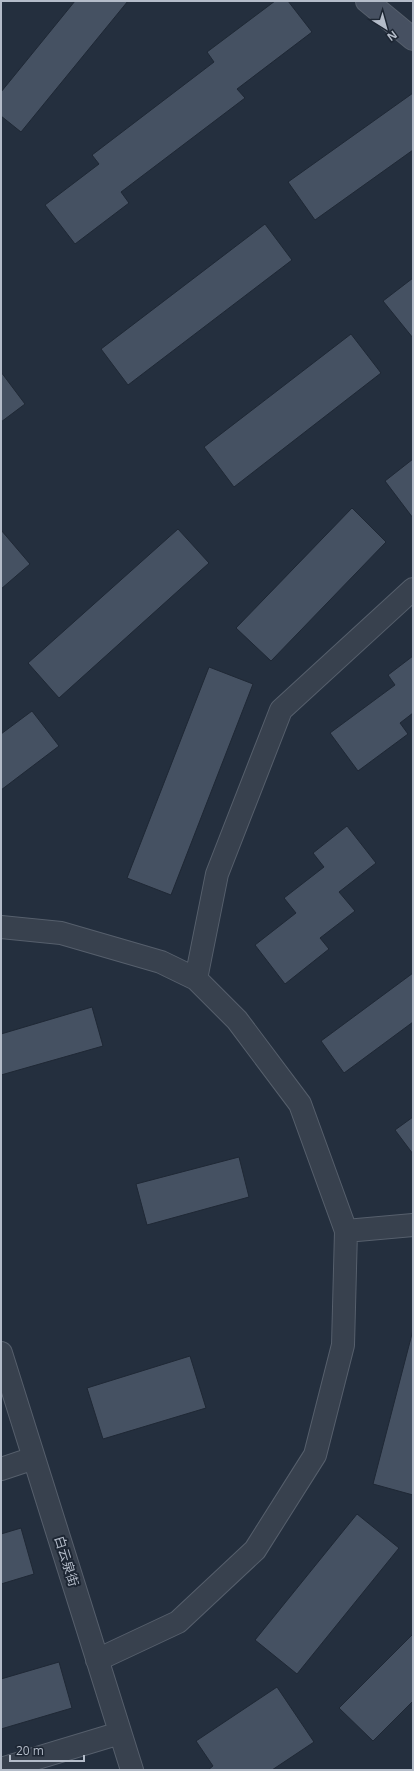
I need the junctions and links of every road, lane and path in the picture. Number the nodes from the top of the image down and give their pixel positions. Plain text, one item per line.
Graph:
1 (366, 1) edge
2 (413, 40) edge
3 (413, 589) edge
4 (1, 927) edge
5 (196, 979) junction
6 (413, 1225) edge
7 (346, 1231) junction
8 (1, 1353) edge
9 (34, 1458) junction
10 (1, 1469) edge
11 (97, 1660) junction
12 (120, 1732) junction
13 (1, 1769) edge
14 (132, 1770) edge

1 - 2 street
3 - 5 street
4 - 5 street
5 - 7 street
6 - 7 street
7 - 11 street
8 - 9 street, 白云泉街
9 - 10 street
9 - 11 street, 白云泉街
11 - 12 street, 白云泉街
12 - 13 street
12 - 14 street, 白云泉街

